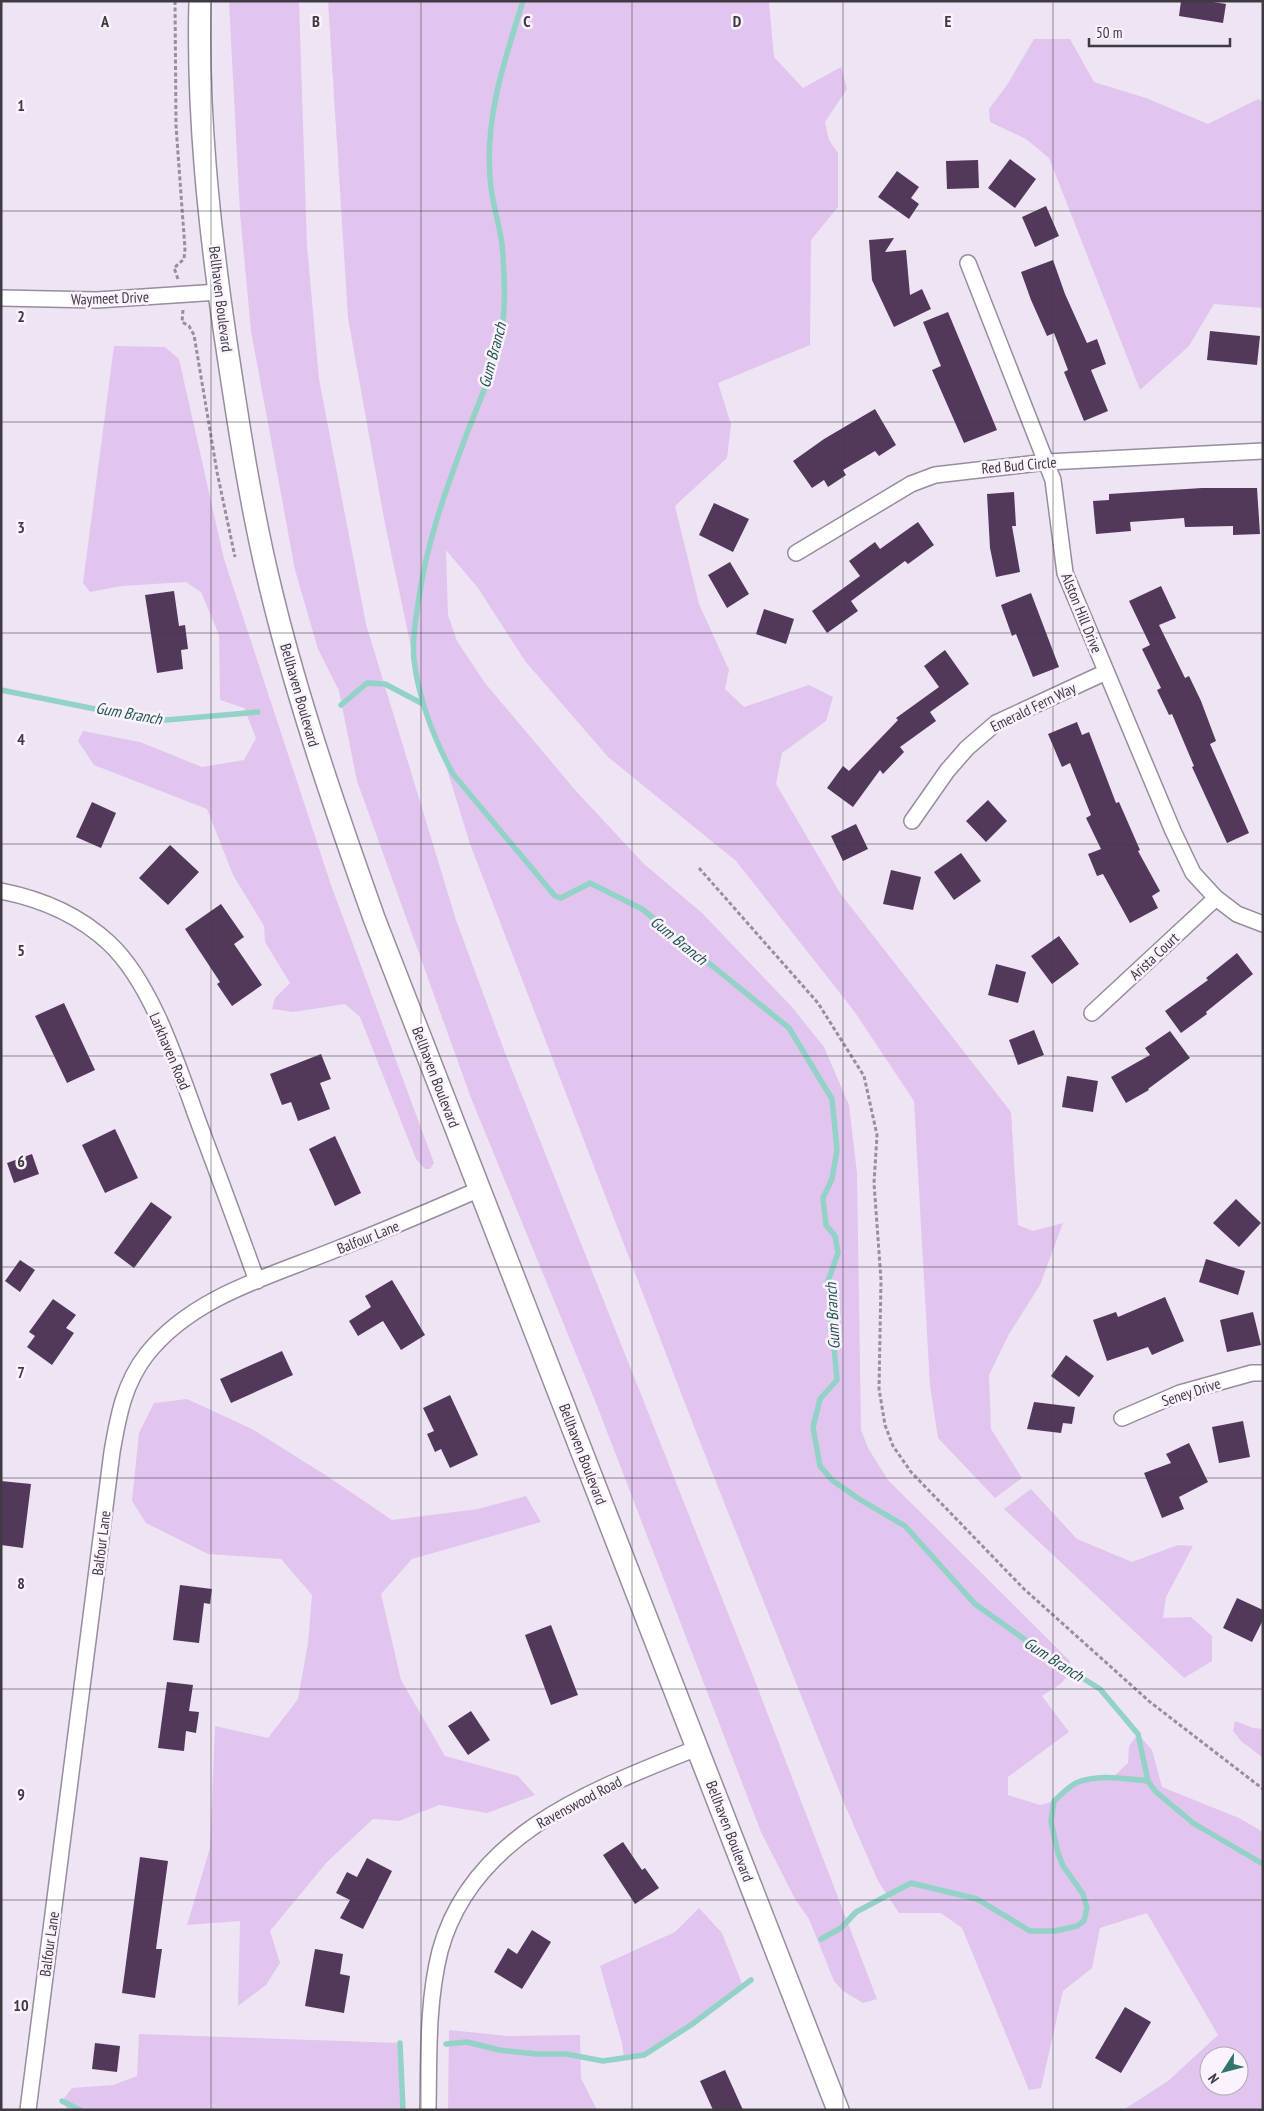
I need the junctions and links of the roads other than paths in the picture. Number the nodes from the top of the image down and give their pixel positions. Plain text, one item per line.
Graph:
1 (200, 1) edge
2 (968, 263) dead end
3 (219, 292) junction
4 (1, 298) edge
5 (1263, 452) edge
6 (1046, 462) junction
7 (796, 553) dead end
8 (1106, 672) junction
9 (912, 821) dead end
10 (1, 891) edge
11 (1216, 898) junction
12 (1263, 924) edge
13 (1092, 1013) dead end
14 (480, 1189) junction
15 (257, 1281) junction
16 (1263, 1372) edge
17 (1122, 1418) dead end
18 (697, 1748) junction
19 (28, 2110) edge
20 (428, 2110) edge
21 (838, 2110) edge

1 - 3 main road, Bellhaven Boulevard
2 - 6 street, Alston Hill Drive
3 - 4 street, Waymeet Drive
3 - 14 main road, Bellhaven Boulevard
5 - 6 street, Red Bud Circle
6 - 7 street, Red Bud Circle
6 - 8 street, Alston Hill Drive
8 - 9 street, Emerald Fern Way
8 - 11 street, Alston Hill Drive
10 - 15 street, Larkhaven Road
11 - 12 street, Alston Hill Drive
11 - 13 street, Arista Court
14 - 15 street, Balfour Lane
14 - 18 main road, Bellhaven Boulevard
15 - 19 street, Balfour Lane
16 - 17 street, Seney Drive
18 - 20 street, Ravenswood Road
18 - 21 main road, Bellhaven Boulevard

